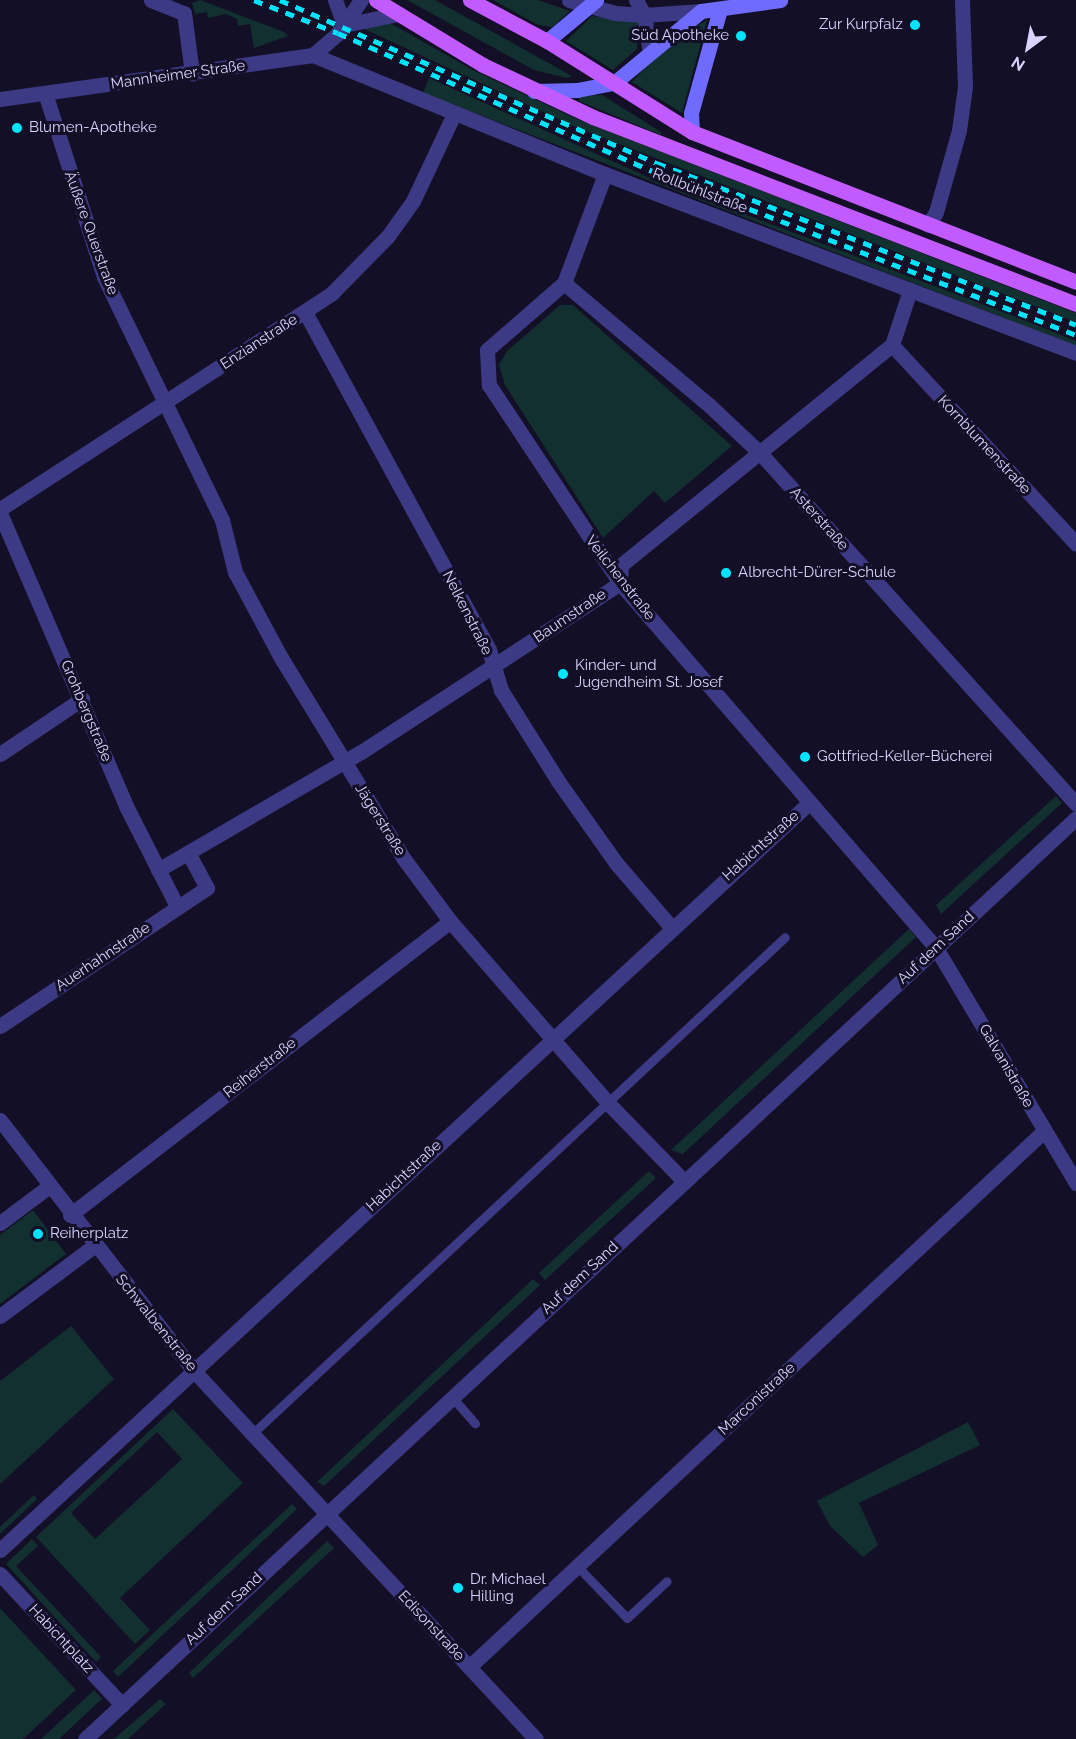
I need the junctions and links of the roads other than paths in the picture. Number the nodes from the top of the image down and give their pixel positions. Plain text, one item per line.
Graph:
1 (151, 0) edge
2 (335, 0) edge
3 (362, 0) edge
4 (376, 0) edge
5 (470, 0) edge
6 (569, 0) edge
7 (636, 0) edge
8 (780, 0) edge
9 (962, 0) edge
10 (593, 3) edge
11 (720, 9) junction
12 (701, 11) junction
13 (397, 14) junction
14 (644, 15) junction
15 (344, 25) junction
16 (547, 41) junction
17 (650, 51) junction
18 (313, 55) junction
19 (192, 73) junction
20 (614, 83) junction
21 (534, 90) junction
22 (45, 93) junction
23 (0, 99) edge
24 (454, 114) junction
25 (692, 132) junction
26 (605, 174) junction
27 (932, 218) junction
28 (1076, 282) edge
29 (564, 283) junction
30 (910, 290) junction
31 (1076, 304) edge
32 (305, 312) junction
33 (892, 345) junction
34 (1076, 353) edge
35 (163, 402) junction
36 (760, 453) junction
37 (0, 511) edge
38 (1076, 544) edge
39 (620, 583) junction
40 (493, 668) junction
41 (82, 699) junction
42 (0, 754) edge
43 (343, 762) junction
44 (809, 803) junction
45 (1076, 804) edge
46 (1076, 818) edge
47 (188, 853) junction
48 (158, 870) junction
49 (177, 906) junction
50 (450, 921) junction
51 (672, 928) junction
52 (785, 937) dead end
53 (936, 948) junction
54 (0, 1026) edge
55 (551, 1039) junction
56 (609, 1104) junction
57 (0, 1120) edge
58 (1044, 1131) junction
59 (684, 1181) junction
60 (1076, 1183) edge
61 (48, 1187) junction
62 (70, 1215) junction
63 (0, 1222) edge
64 (94, 1246) junction
65 (0, 1316) edge
66 (194, 1371) junction
67 (452, 1397) junction
68 (475, 1423) dead end
69 (253, 1433) junction
70 (327, 1514) junction
71 (0, 1550) edge
72 (577, 1566) junction
73 (0, 1574) edge
74 (667, 1581) dead end
75 (469, 1667) junction
76 (122, 1705) junction
77 (85, 1739) edge
78 (536, 1739) edge

1 - 19 street
2 - 15 street
3 - 15 street
4 - 13 main road, Rollbühlstraße
5 - 16 main road
6 - 10 street
7 - 14 street
8 - 11 main road
9 - 27 street
10 - 14 street
10 - 16 main road
11 - 12 main road
11 - 25 main road
12 - 14 street
12 - 17 main road
13 - 15 street
13 - 21 main road, Rollbühlstraße
14 - 17 street
15 - 18 street
16 - 20 main road
17 - 20 main road
18 - 19 street, Mannheimer Straße
18 - 24 street, Rollbühlstraße
19 - 22 street, Mannheimer Straße
20 - 21 main road
20 - 25 main road
21 - 31 main road, Rollbühlstraße
22 - 23 street, Mannheimer Straße
22 - 35 street, Äußere Querstraße
24 - 26 street, Rollbühlstraße
24 - 32 street, Enzianstraße
25 - 27 main road
26 - 29 street, Veilchenstraße
26 - 30 street, Rollbühlstraße
27 - 28 main road
29 - 36 street, Asterstraße
29 - 39 street, Veilchenstraße
30 - 33 street
30 - 34 street, Rollbühlstraße
32 - 35 street, Enzianstraße
32 - 40 street, Nelkenstraße
33 - 36 street, Baumstraße
33 - 38 street, Kornblumenstraße
35 - 37 street, Enzianstraße
35 - 43 street, Jägerstraße
36 - 39 street, Baumstraße
36 - 45 street, Asterstraße
37 - 41 street, Grohbergstraße
39 - 40 street, Baumstraße
39 - 44 street, Veilchenstraße
40 - 43 street, Baumstraße
40 - 51 street, Nelkenstraße
41 - 42 street
41 - 48 street, Grohbergstraße
43 - 47 street, Baumstraße
43 - 50 street, Jägerstraße
44 - 51 street, Habichtstraße
44 - 53 street, Veilchenstraße
46 - 53 street, Auf dem Sand
47 - 48 street, Baumstraße
47 - 49 street, Auerhahnstraße
48 - 49 street, Grohbergstraße
49 - 54 street, Auerhahnstraße
50 - 55 street, Jägerstraße
50 - 62 street, Reiherstraße
51 - 55 street, Habichtstraße
52 - 56 lane
53 - 58 street, Galvanistraße
53 - 59 street, Auf dem Sand
55 - 56 street, Jägerstraße
55 - 66 street, Habichtstraße
56 - 59 street, Jägerstraße
56 - 69 lane
57 - 61 street, Schwalbenstraße
58 - 60 street, Galvanistraße
58 - 72 street, Marconistraße
59 - 67 street, Auf dem Sand
61 - 62 street, Schwalbenstraße
61 - 63 street
62 - 64 street, Schwalbenstraße
64 - 65 street
64 - 66 street, Schwalbenstraße
66 - 69 street, Schwalbenstraße
66 - 71 street, Habichtstraße
67 - 68 lane
67 - 70 street, Auf dem Sand
69 - 70 street, Schwalbenstraße
70 - 75 street, Edisonstraße
70 - 76 street, Auf dem Sand
72 - 74 lane
72 - 75 street, Marconistraße
73 - 76 street, Habichtplatz
75 - 78 street, Edisonstraße
76 - 77 street, Auf dem Sand

